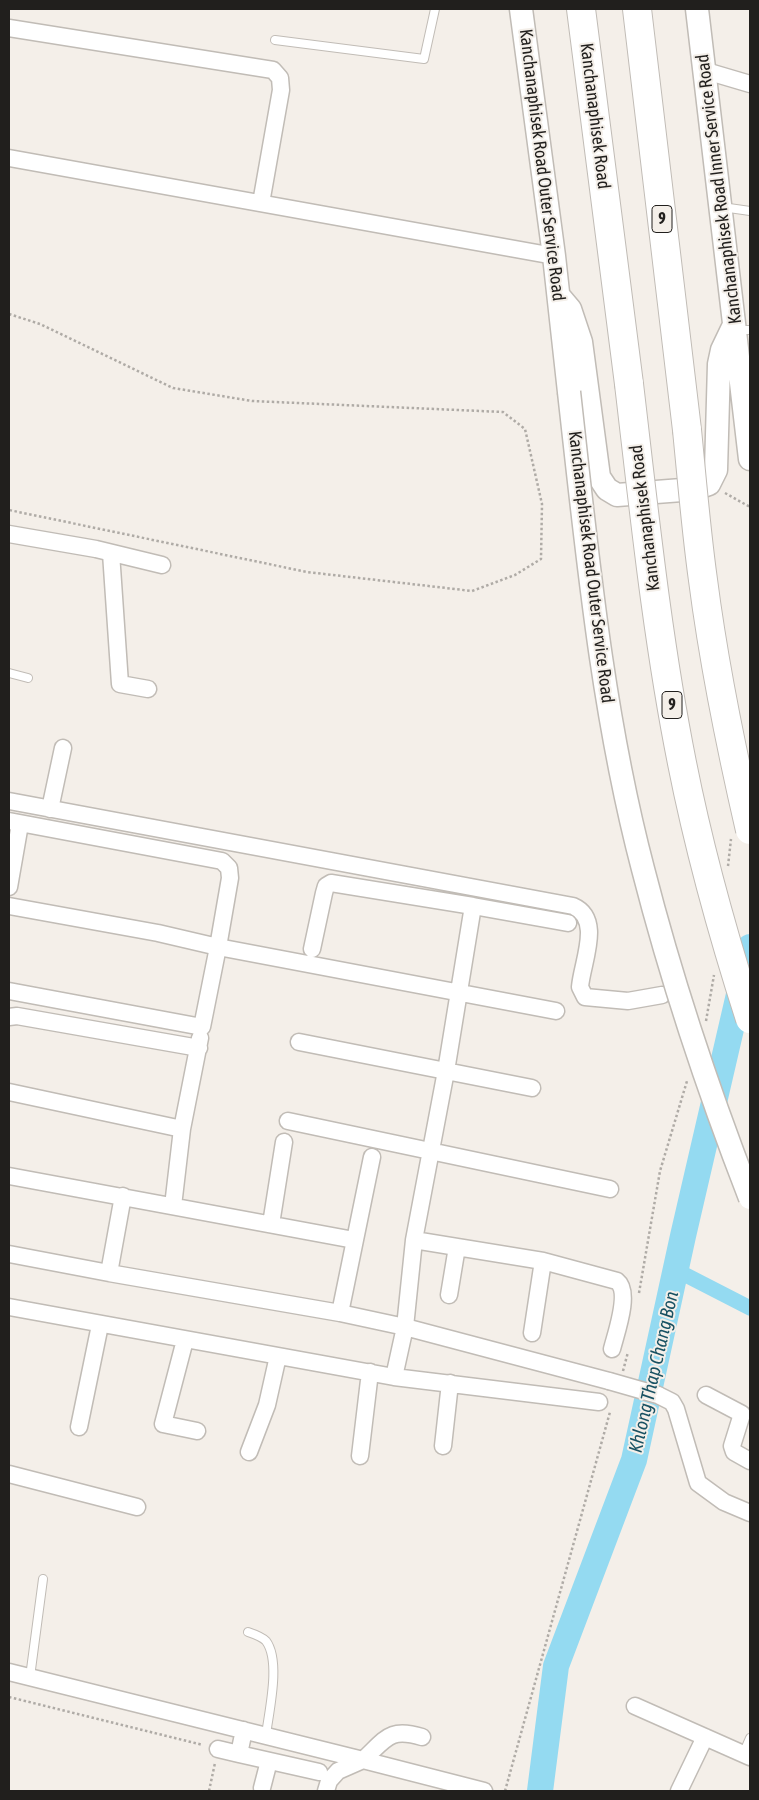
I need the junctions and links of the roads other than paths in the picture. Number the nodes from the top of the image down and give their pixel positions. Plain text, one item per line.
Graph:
1 (435, 9) edge
2 (521, 9) edge
3 (581, 9) edge
4 (637, 9) edge
5 (697, 9) edge
6 (9, 28) edge
7 (275, 40) dead end
8 (706, 71) junction
9 (750, 84) edge
10 (9, 158) edge
11 (261, 203) junction
12 (720, 207) junction
13 (750, 211) edge
14 (554, 256) junction
15 (559, 296) junction
16 (740, 329) edge
17 (750, 459) edge
18 (9, 534) edge
19 (111, 553) junction
20 (162, 565) dead end
21 (9, 673) edge
22 (28, 678) dead end
23 (148, 689) dead end
24 (63, 748) dead end
25 (9, 801) edge
26 (50, 809) junction
27 (15, 822) edge
28 (741, 830) edge
29 (9, 887) edge
30 (9, 906) edge
31 (473, 906) junction
32 (568, 922) dead end
33 (218, 947) junction
34 (312, 949) dead end
35 (9, 991) edge
36 (458, 993) junction
37 (662, 995) dead end
38 (556, 1011) dead end
39 (9, 1017) edge
40 (750, 1019) edge
41 (202, 1027) junction
42 (299, 1042) dead end
43 (199, 1048) junction
44 (446, 1071) junction
45 (532, 1088) dead end
46 (9, 1092) edge
47 (288, 1121) dead end
48 (182, 1129) junction
49 (284, 1142) dead end
50 (429, 1152) junction
51 (372, 1157) dead end
52 (9, 1176) edge
53 (610, 1189) dead end
54 (123, 1196) junction
55 (750, 1198) edge
56 (173, 1206) junction
57 (271, 1224) junction
58 (354, 1240) junction
59 (414, 1240) junction
60 (457, 1247) junction
61 (9, 1254) edge
62 (543, 1261) junction
63 (108, 1273) junction
64 (450, 1295) dead end
65 (9, 1307) edge
66 (340, 1313) junction
67 (100, 1325) junction
68 (404, 1327) junction
69 (532, 1333) dead end
70 (185, 1340) junction
71 (612, 1349) dead end
72 (278, 1356) junction
73 (370, 1372) junction
74 (394, 1377) junction
75 (450, 1383) junction
76 (706, 1395) dead end
77 (606, 1402) road end
78 (79, 1427) dead end
79 (197, 1431) dead end
80 (443, 1446) dead end
81 (250, 1452) dead end
82 (360, 1456) dead end
83 (750, 1460) edge
84 (9, 1474) edge
85 (137, 1507) dead end
86 (750, 1514) edge
87 (43, 1580) dead end
88 (248, 1632) dead end
89 (9, 1672) edge
90 (30, 1677) junction
91 (635, 1706) dead end
92 (244, 1730) junction
93 (266, 1735) junction
94 (705, 1736) junction
95 (422, 1737) dead end
96 (750, 1738) edge
97 (218, 1749) road end
98 (239, 1754) junction
99 (747, 1755) edge
100 (363, 1760) junction
101 (269, 1761) junction
102 (320, 1772) dead end
103 (262, 1788) dead end
104 (326, 1791) edge
105 (484, 1791) edge
106 (679, 1791) edge

1 - 7 lane
2 - 14 main road, Kanchanaphisek Road Outer Service Road
3 - 40 highway, Kanchanaphisek Road / 9, bridge
4 - 28 highway, 9, bridge
5 - 8 main road, Kanchanaphisek Road Inner Service Road
6 - 11 street
8 - 9 street
8 - 12 main road, Kanchanaphisek Road Inner Service Road
10 - 11 street
11 - 14 street
12 - 13 lane
12 - 16 main road, Kanchanaphisek Road Inner Service Road
14 - 15 main road, Kanchanaphisek Road Outer Service Road
15 - 16 main road
15 - 55 main road, Kanchanaphisek Road Outer Service Road, bridge
16 - 17 main road, Kanchanaphisek Road Inner Service Road
18 - 19 street
19 - 20 street
19 - 23 street
21 - 22 lane
24 - 26 street
25 - 26 street
26 - 37 street
27 - 29 street
27 - 33 street
30 - 33 street
31 - 32 street
31 - 34 street
31 - 36 street
33 - 36 street
33 - 41 street
35 - 41 street
36 - 38 street
36 - 44 street
39 - 43 street
41 - 43 street
42 - 44 street
43 - 48 street
44 - 45 street
44 - 50 street
46 - 48 street
47 - 50 street
48 - 56 street
49 - 57 street
50 - 53 street
50 - 59 street
51 - 58 street
52 - 54 street
54 - 56 street
54 - 63 street
56 - 57 street
57 - 58 street
58 - 66 street
59 - 60 street
59 - 68 street
60 - 62 street
60 - 64 street
61 - 63 street
62 - 69 street
62 - 71 street
63 - 66 street
65 - 67 street
66 - 68 street
67 - 70 street
67 - 78 street
68 - 74 street
68 - 86 street, bridge
70 - 72 street
70 - 79 street
72 - 73 street
72 - 81 street
73 - 74 street
73 - 82 street
74 - 75 street
75 - 77 street
75 - 80 street
76 - 83 street
84 - 85 street
87 - 90 lane
88 - 93 lane
89 - 90 street
90 - 92 street
91 - 94 street
92 - 93 street
92 - 98 street
93 - 100 street
94 - 99 street
94 - 106 street
95 - 100 street
96 - 99 lane
97 - 98 street
98 - 101 street
100 - 104 street
100 - 105 street
101 - 102 street
101 - 103 street

